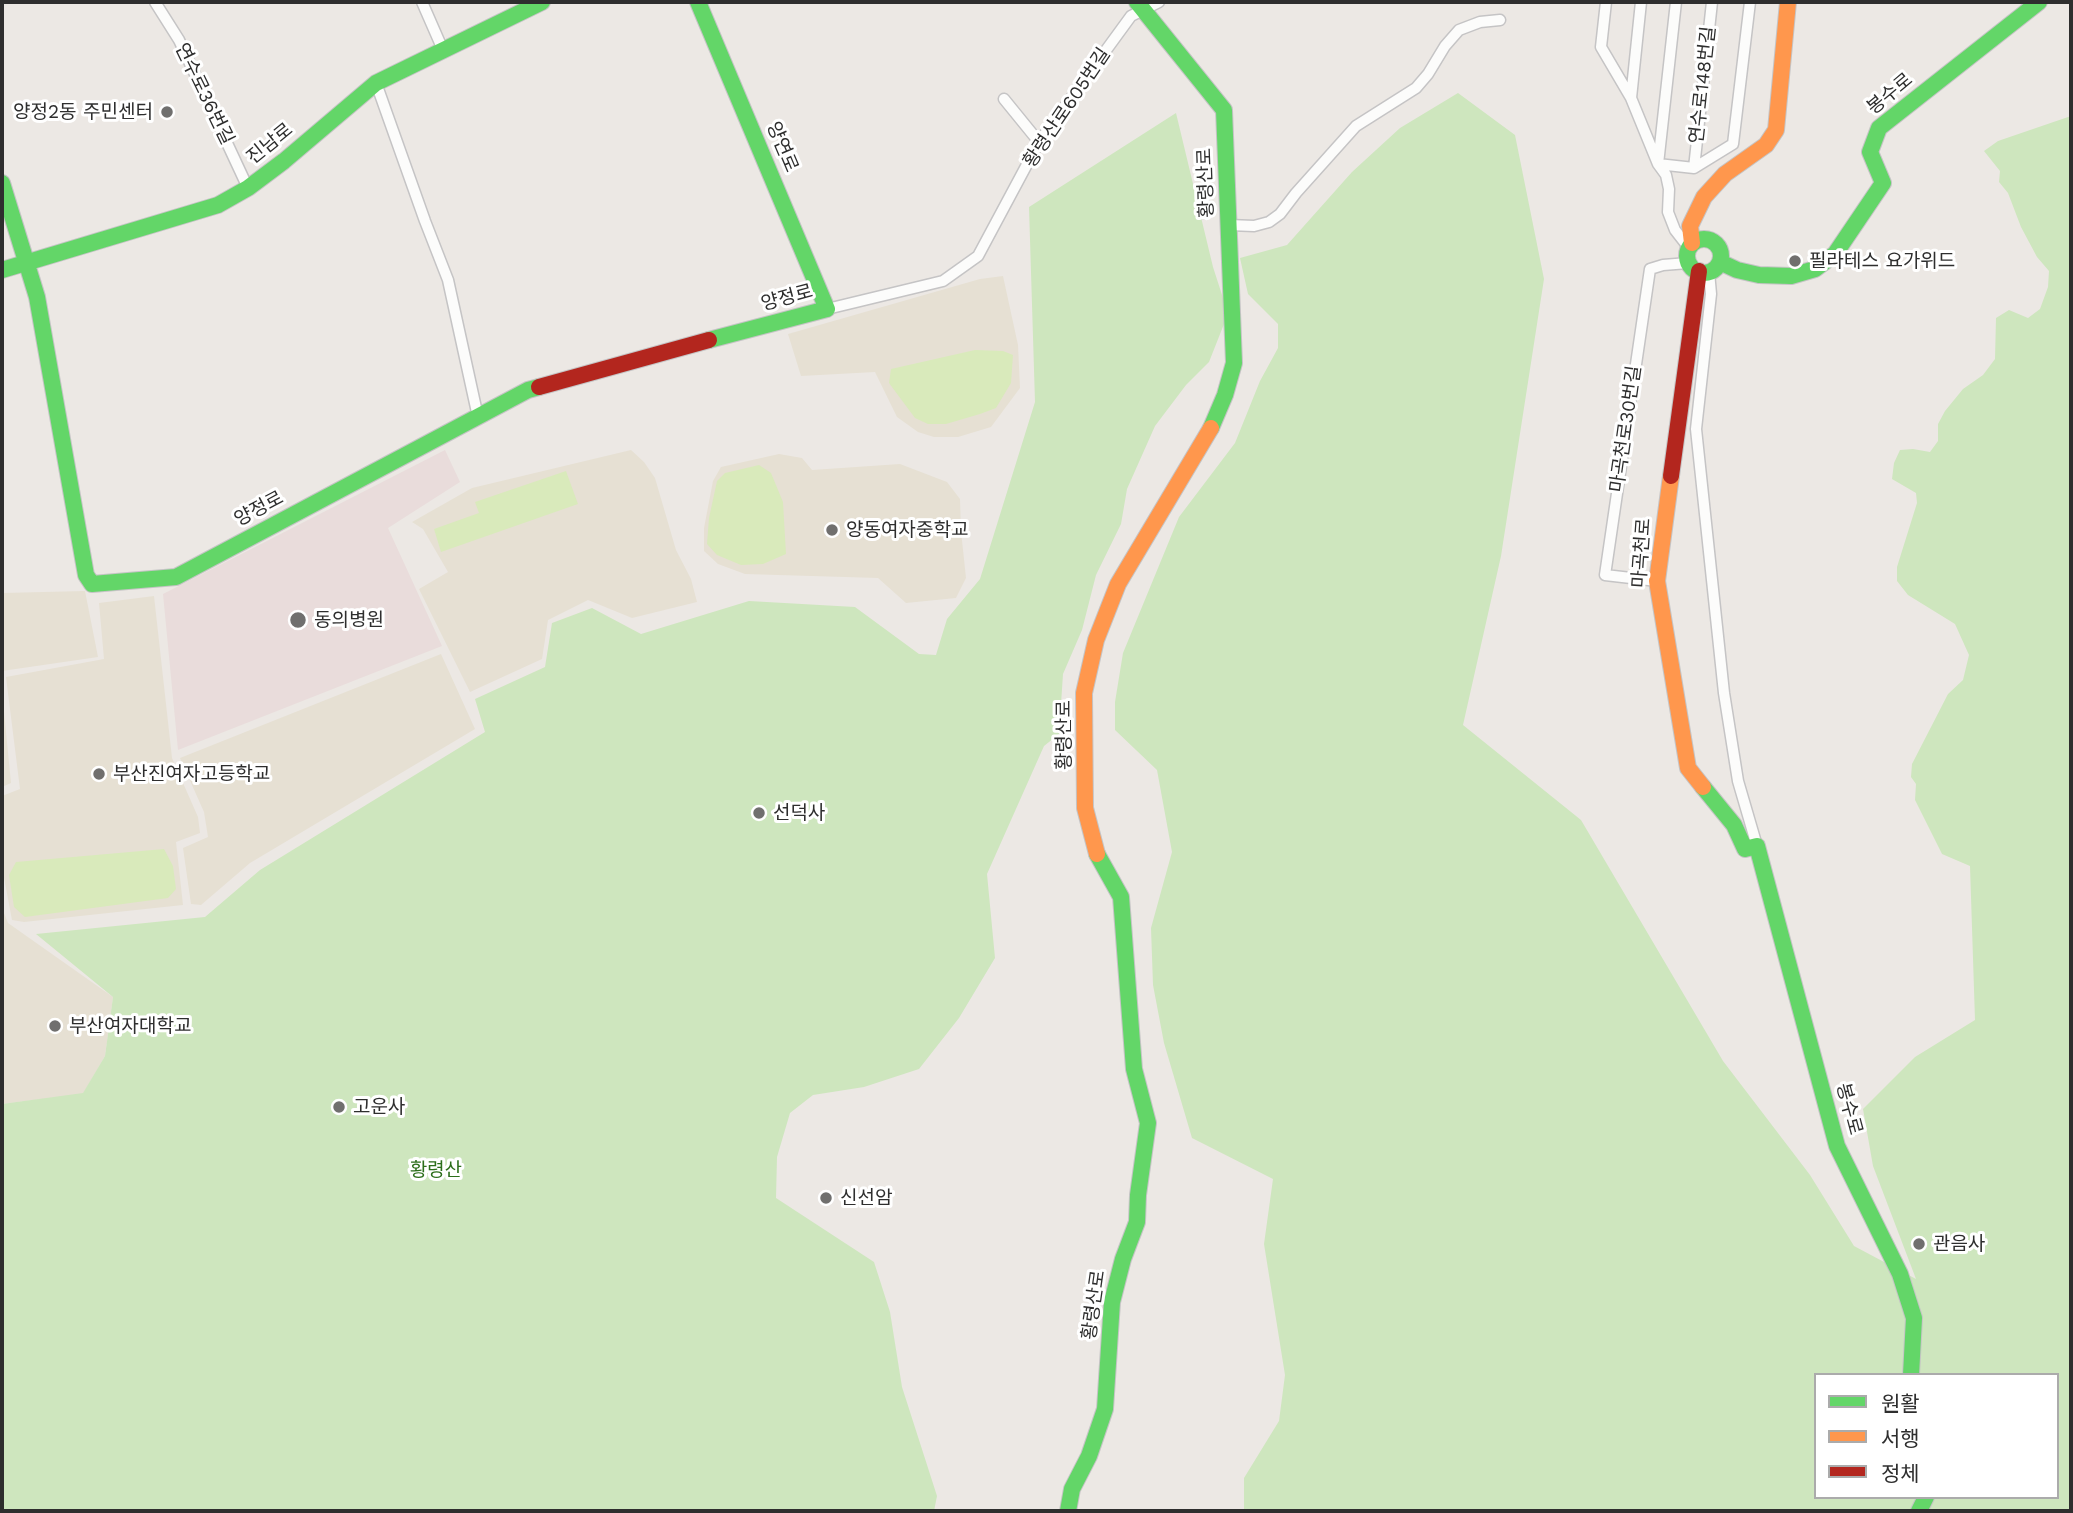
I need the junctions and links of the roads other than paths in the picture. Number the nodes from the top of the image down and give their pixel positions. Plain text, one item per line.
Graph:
1 (155, 2) edge
2 (422, 2) edge
3 (542, 2) edge
4 (698, 2) edge
5 (1159, 2) edge
6 (1605, 2) edge
7 (1641, 2) edge
8 (1676, 2) edge
9 (1712, 2) edge
10 (1750, 2) edge
11 (1788, 2) edge
12 (2039, 2) edge
13 (1140, 6) edge
14 (1500, 20) dead end
15 (443, 50) junction
16 (376, 83) junction
17 (1631, 98) junction
18 (1004, 99) dead end
19 (1039, 142) junction
20 (1732, 144) junction
21 (1746, 159) junction
22 (1658, 164) junction
23 (1694, 168) junction
24 (2, 183) edge
25 (248, 188) junction
26 (1229, 225) junction
27 (1700, 257) junction
28 (25, 261) junction
29 (2, 270) edge
30 (827, 309) junction
31 (478, 417) junction
32 (1657, 581) junction
33 (1757, 846) junction
34 (1911, 1373) edge
35 (1068, 1511) edge

1 - 25 street, 연수로36번길
2 - 15 street
3 - 15 street, 진남로
4 - 30 street, 양연로
5 - 13 street, 황령산로605번길
6 - 17 street, 연수로148번길
7 - 17 street, 연수로148번길
8 - 22 street, 연수로148번길
9 - 23 street, 연수로148번길
10 - 20 street, 연수로148번길
11 - 21 street, 마곡천로
12 - 27 street, 봉수로
13 - 19 street, 황령산로605번길
13 - 26 street, 황령산로
14 - 26 street
15 - 16 street, 진남로
16 - 25 street, 진남로
16 - 31 street
17 - 22 street, 연수로148번길
18 - 19 street
19 - 30 street, 황령산로605번길
20 - 21 street
20 - 23 street, 연수로148번길
21 - 27 street, 마곡천로
22 - 23 street, 연수로148번길
22 - 27 street, 연수로148번길
24 - 28 street, 양정로
25 - 28 street, 진남로
26 - 35 street, 황령산로
27 - 32 street, 마곡천로
27 - 32 street, 마곡천로30번길
27 - 33 street
28 - 29 street, 진남로
28 - 31 street, 양정로
30 - 31 street, 양정로
32 - 33 street, 마곡천로
33 - 34 street, 봉수로

